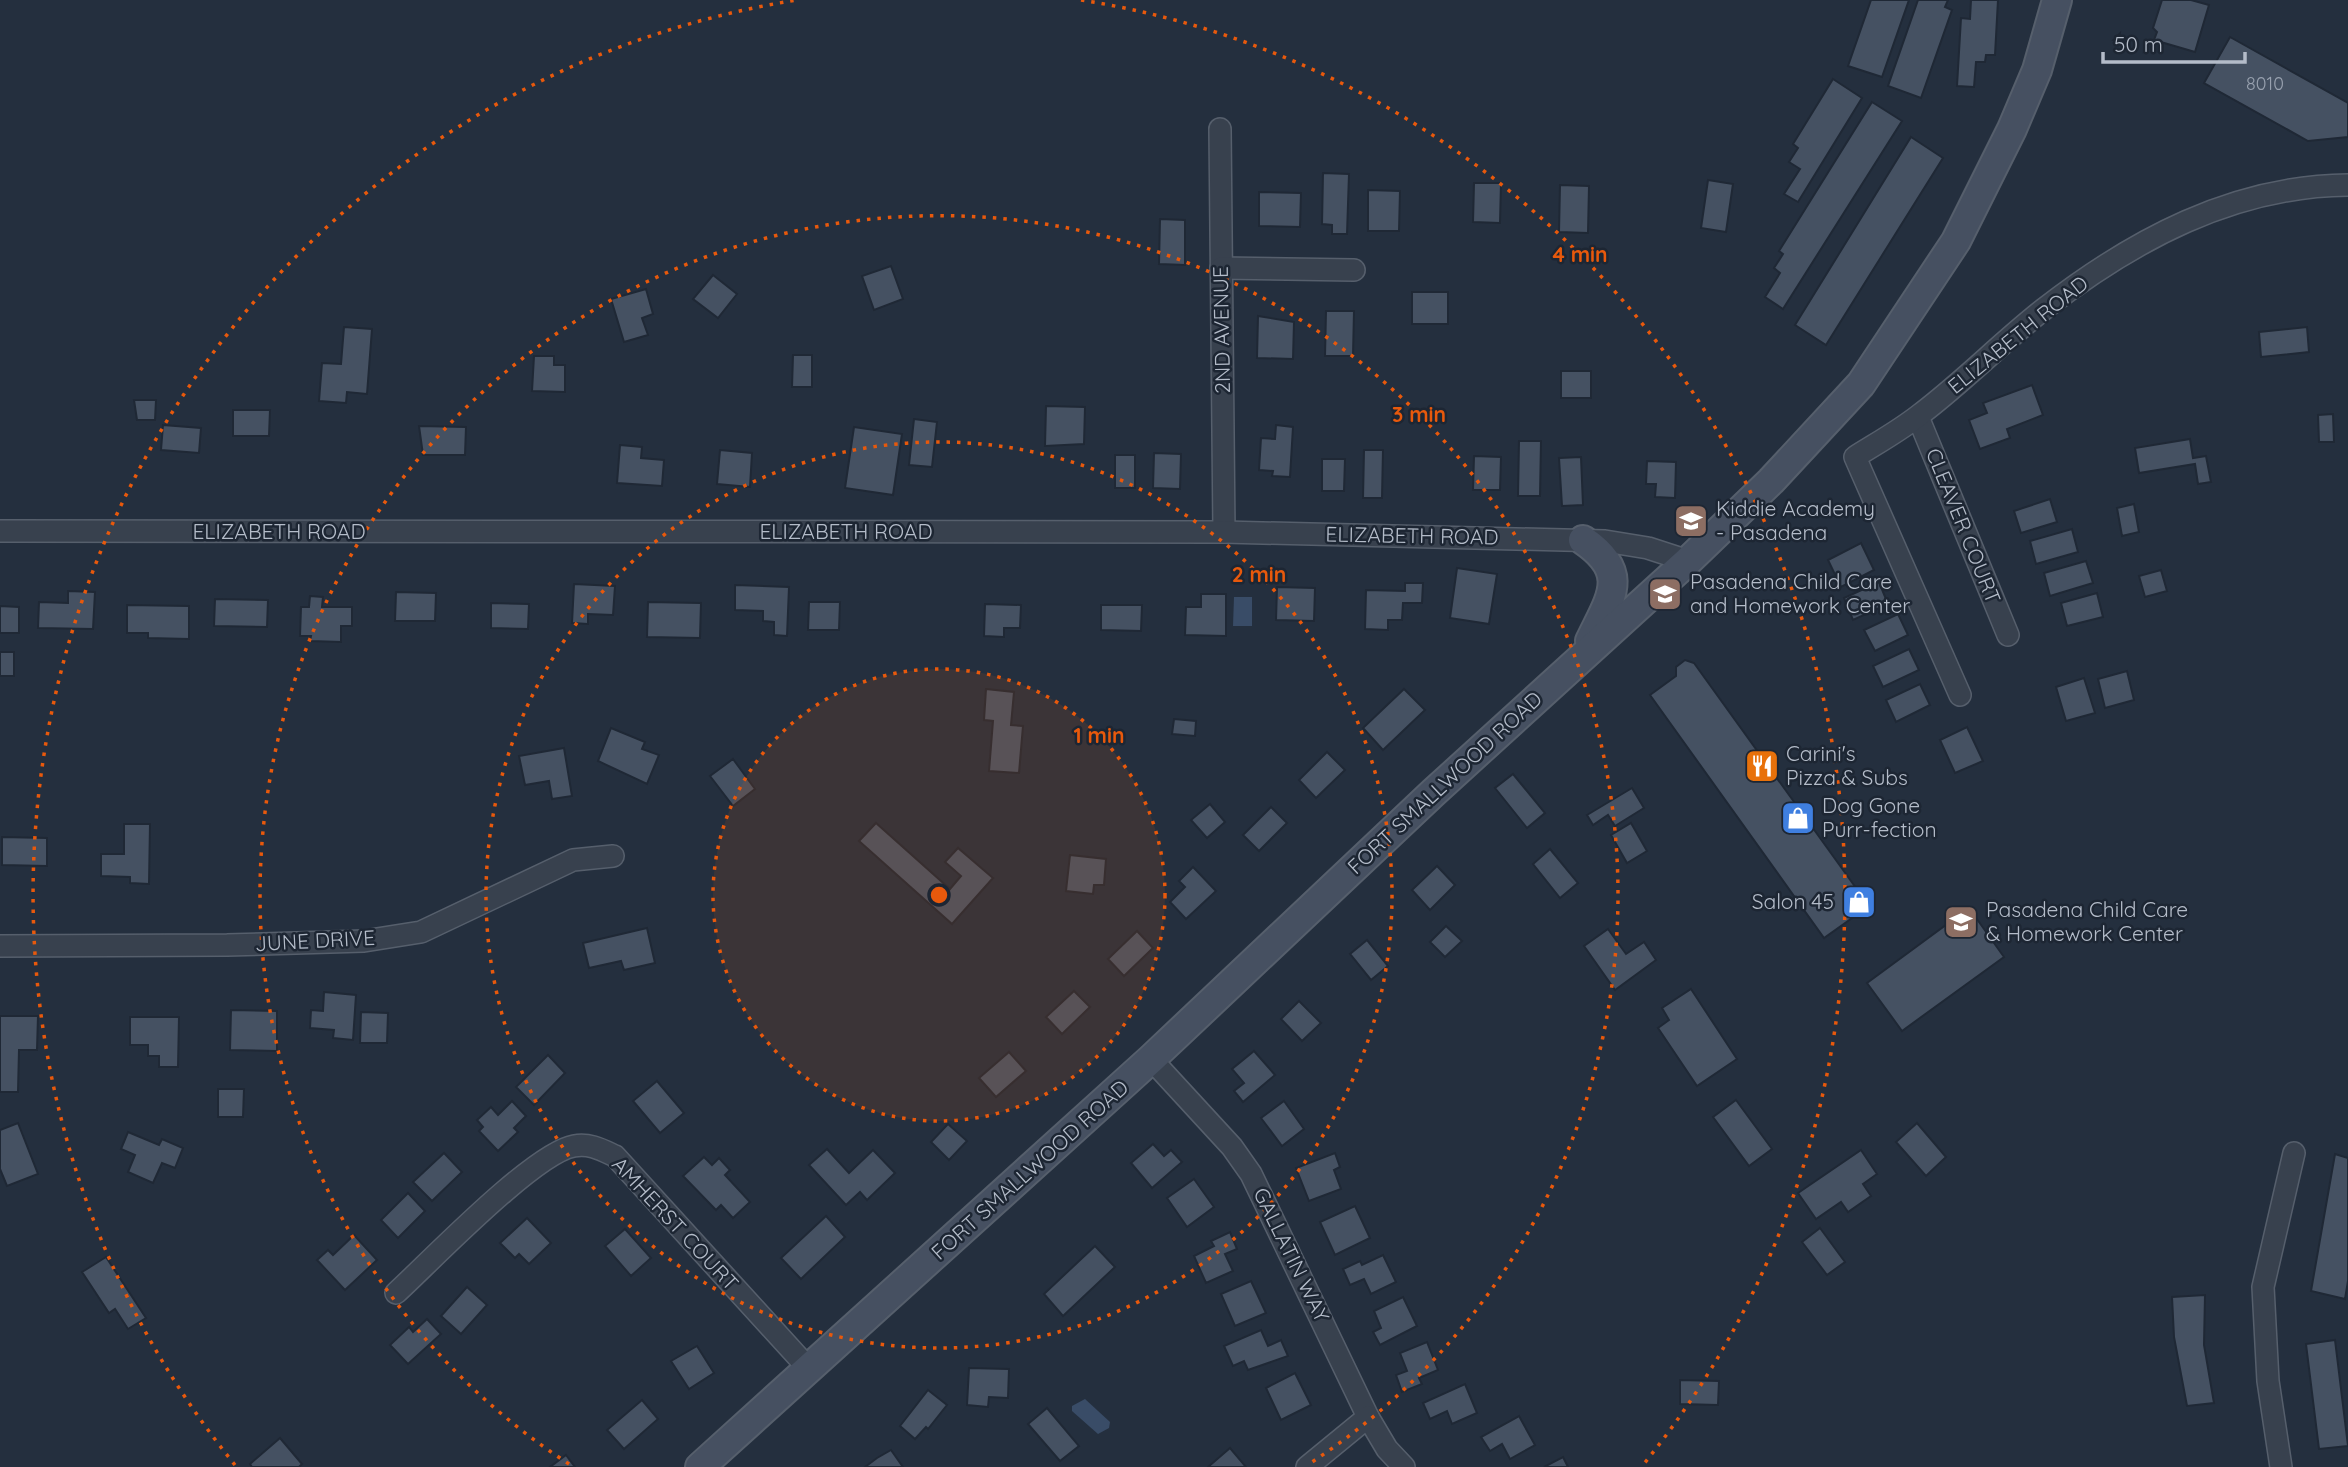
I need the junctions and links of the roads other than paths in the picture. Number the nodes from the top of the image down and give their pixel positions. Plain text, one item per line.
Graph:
1 (2057, 0) edge
2 (1220, 129) dead end
3 (2348, 185) edge
4 (1221, 268) junction
5 (1353, 270) dead end
6 (1918, 417) junction
7 (0, 531) edge
8 (1224, 531) junction
9 (1583, 540) junction
10 (1688, 561) junction
11 (2008, 635) dead end
12 (1585, 652) junction
13 (1960, 695) dead end
14 (613, 856) dead end
15 (0, 946) edge
16 (1151, 1059) junction
17 (2294, 1153) dead end
18 (396, 1293) dead end
19 (809, 1369) junction
20 (1368, 1417) junction
21 (700, 1467) edge
22 (1307, 1467) edge
23 (1404, 1467) edge
24 (2281, 1467) edge

1 - 10 main road, FORT SMALLWOOD ROAD
2 - 4 street, 2ND AVENUE
3 - 6 street, ELIZABETH ROAD
4 - 5 street
4 - 8 street, 2ND AVENUE
6 - 11 street, CLEAVER COURT
6 - 13 street, ELIZABETH ROAD
7 - 8 street, ELIZABETH ROAD
8 - 9 street, ELIZABETH ROAD
9 - 10 street, ELIZABETH ROAD
9 - 12 main road
10 - 12 main road, FORT SMALLWOOD ROAD
12 - 16 main road, FORT SMALLWOOD ROAD
14 - 15 street, JUNE DRIVE
16 - 19 main road, FORT SMALLWOOD ROAD
16 - 20 street, GALLATIN WAY
17 - 24 street
18 - 19 street, AMHERST COURT
19 - 21 main road, FORT SMALLWOOD ROAD
20 - 22 street
20 - 23 street, GALLATIN WAY

